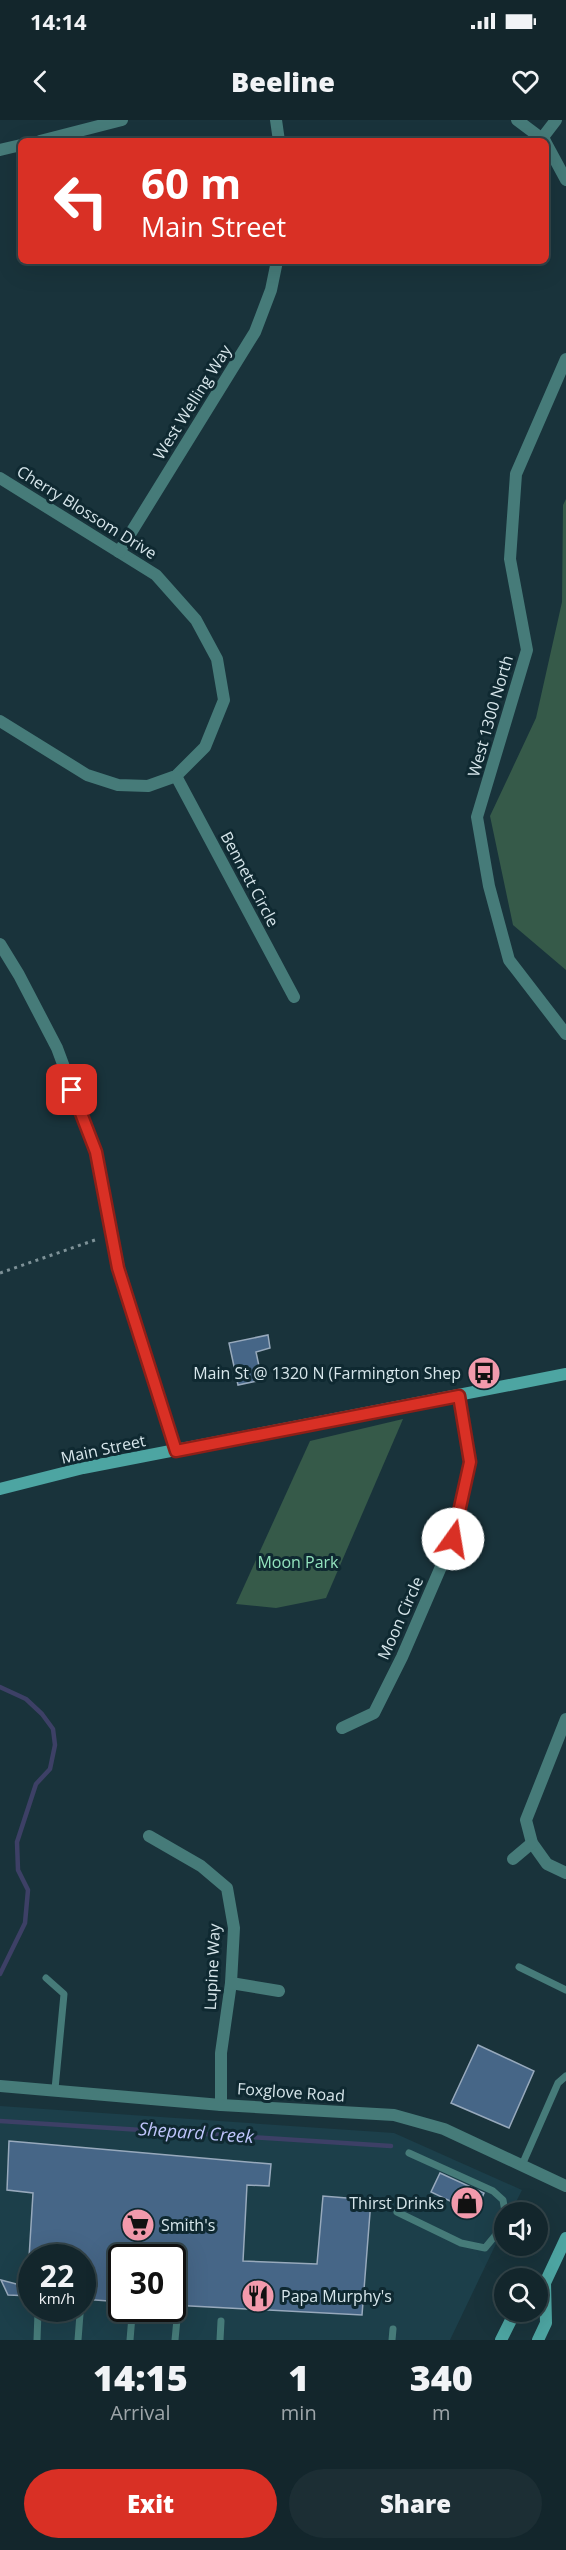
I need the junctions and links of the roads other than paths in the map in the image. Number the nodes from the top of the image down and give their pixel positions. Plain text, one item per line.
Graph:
1 (122, 120) edge
2 (276, 120) edge
3 (517, 120) edge
4 (556, 120) edge
5 (52, 138) edge
6 (279, 138) edge
7 (540, 138) edge
8 (546, 138) edge
9 (18, 146) edge
10 (0, 150) edge
11 (549, 150) edge
12 (566, 180) edge
13 (276, 264) edge
14 (566, 359) edge
15 (0, 478) edge
16 (119, 552) junction
17 (0, 721) edge
18 (176, 776) junction
19 (0, 944) edge
20 (294, 997) dead end
21 (566, 1034) edge
22 (566, 1374) edge
23 (459, 1396) junction
24 (176, 1451) junction
25 (0, 1489) edge
26 (566, 1719) edge
27 (342, 1728) dead end
28 (149, 1836) dead end
29 (532, 1843) junction
30 (513, 1858) dead end
31 (566, 1873) edge
32 (519, 1967) dead end
33 (46, 1978) dead end
34 (231, 1983) junction
35 (566, 1990) edge
36 (279, 1991) dead end
37 (566, 2076) edge
38 (0, 2086) edge
39 (55, 2089) junction
40 (221, 2105) junction
41 (409, 2153) dead end
42 (522, 2165) junction
43 (566, 2186) edge
44 (503, 2202) edge
45 (397, 2212) dead end
46 (494, 2237) edge
47 (566, 2238) edge
48 (548, 2273) edge
49 (221, 2321) dead end
50 (38, 2322) edge
51 (79, 2322) edge
52 (132, 2322) edge
53 (177, 2322) edge
54 (510, 2322) edge
55 (546, 2322) edge
56 (393, 2329) dead end
57 (37, 2340) edge
58 (78, 2340) edge
59 (130, 2340) edge
60 (175, 2340) edge
61 (220, 2340) edge
62 (392, 2340) edge
63 (501, 2340) edge
64 (538, 2340) edge

1 - 5 street
2 - 6 street
3 - 7 street
4 - 8 street
9 - 10 street
11 - 12 street
13 - 16 street, West Welling Way
14 - 21 street, West 1300 North
15 - 16 street, Cherry Blossom Drive
16 - 18 street, Cherry Blossom Drive
17 - 18 street, Cherry Blossom Drive
18 - 20 street, Bennett Circle
19 - 24 street
22 - 23 main road, Main Street
23 - 24 main road, Main Street
23 - 27 street, Moon Circle
24 - 25 main road, Main Street
26 - 29 street
28 - 34 street, Lupine Way
29 - 30 street
29 - 31 street
32 - 35 lane
33 - 39 lane
34 - 36 street
34 - 40 street, Lupine Way
37 - 42 lane
38 - 39 street, Foxglove Road
39 - 40 street, Foxglove Road
40 - 42 street, Foxglove Road
41 - 44 lane
42 - 43 street, Foxglove Road
45 - 46 lane
47 - 48 main road
49 - 61 lane
50 - 57 lane
51 - 58 lane
52 - 59 lane
53 - 60 lane
54 - 63 main road
55 - 64 main road
56 - 62 lane

